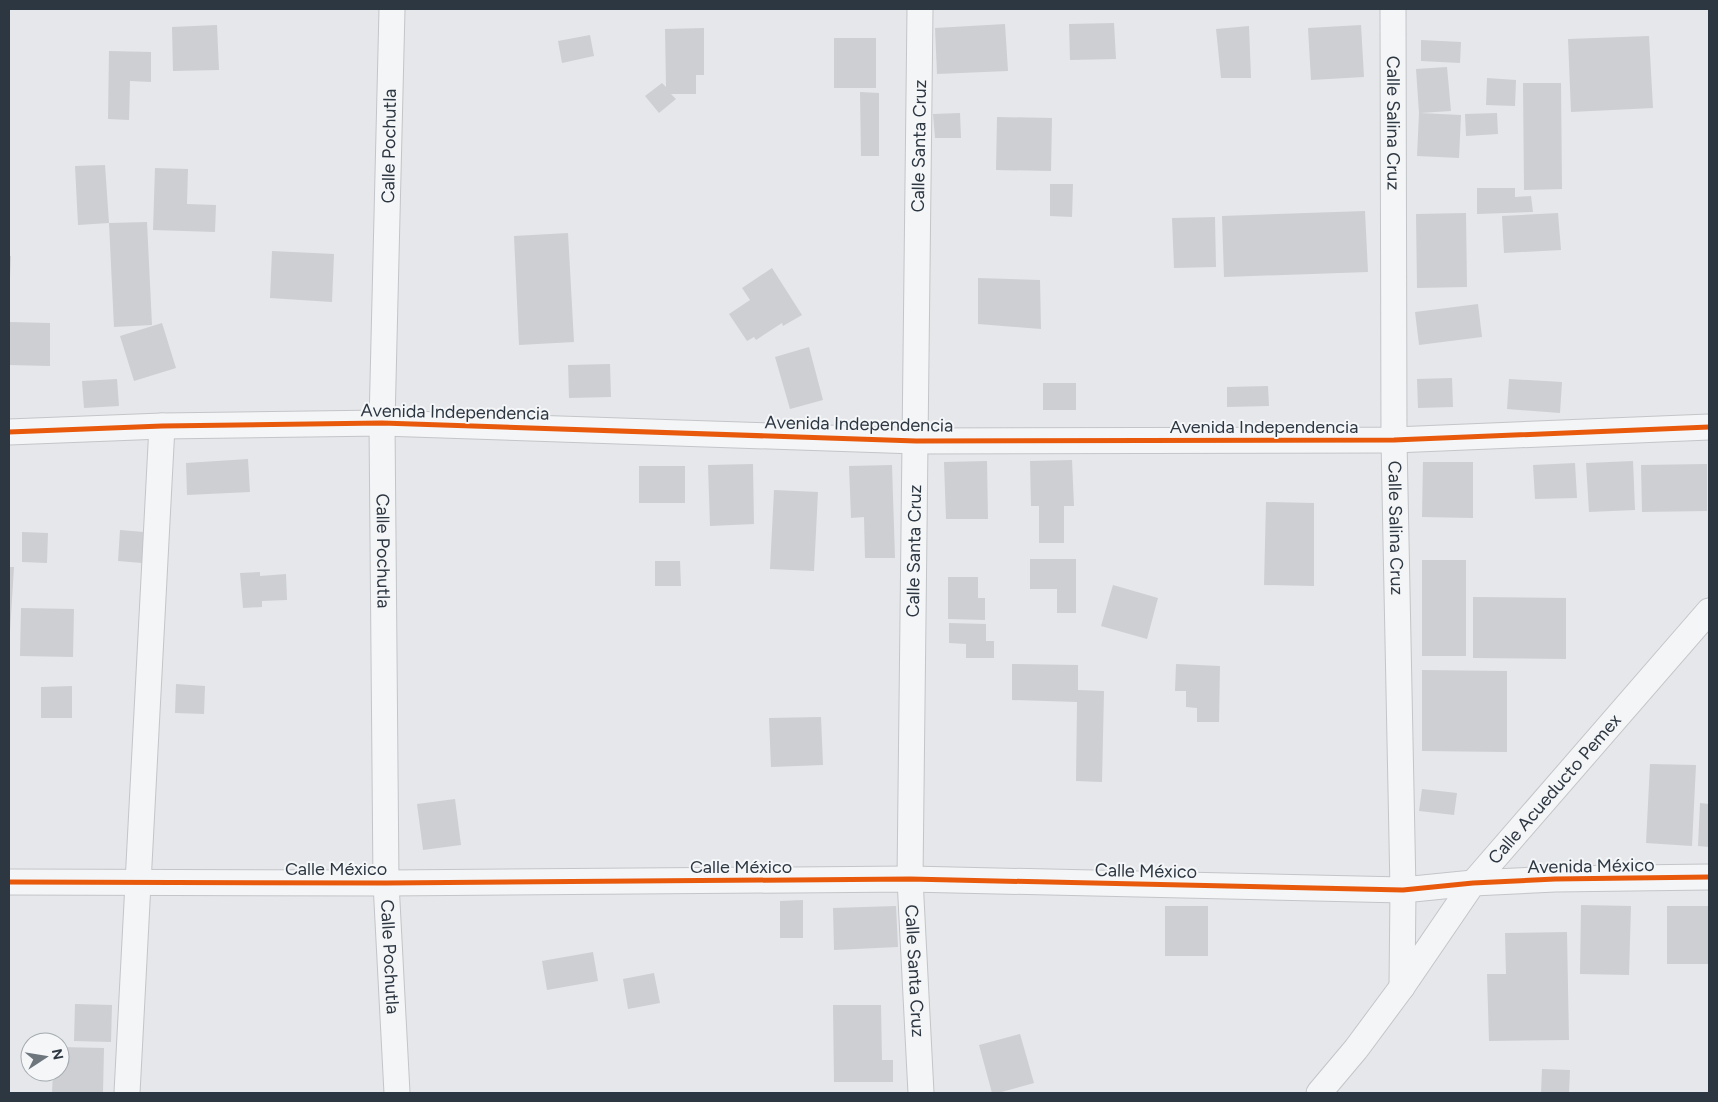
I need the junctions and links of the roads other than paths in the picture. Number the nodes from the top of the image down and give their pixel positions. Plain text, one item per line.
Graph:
1 (392, 9) edge
2 (920, 9) edge
3 (1393, 9) edge
4 (382, 423) junction
5 (162, 426) junction
6 (1709, 428) edge
7 (9, 432) edge
8 (1394, 440) junction
9 (916, 441) junction
10 (1709, 611) edge
11 (1709, 877) edge
12 (910, 879) junction
13 (9, 882) edge
14 (137, 882) junction
15 (386, 883) junction
16 (1472, 883) junction
17 (1403, 890) junction
18 (1402, 987) junction
19 (126, 1093) edge
20 (397, 1093) edge
21 (921, 1093) edge
22 (1319, 1093) edge

1 - 4 street, Calle Pochutla
2 - 9 street, Calle Santa Cruz
3 - 8 street, Calle Salina Cruz
4 - 5 street, Avenida Independencia
4 - 9 street, Avenida Independencia
4 - 15 street, Calle Pochutla
5 - 7 street, Avenida Independencia
5 - 14 street
6 - 8 street, Avenida Independencia
8 - 9 street, Avenida Independencia
8 - 17 street, Calle Salina Cruz
9 - 12 street, Calle Santa Cruz
10 - 16 street, Calle Acueducto Pemex
11 - 16 street, Avenida México
12 - 15 street, Calle México
12 - 17 street, Calle México
12 - 21 street, Calle Santa Cruz
13 - 14 street, Calle México
14 - 15 street, Calle México
14 - 19 street
15 - 20 street, Calle Pochutla
16 - 17 street, Calle México
16 - 18 street, Calle Acueducto Pemex
17 - 18 street, Calle Salina Cruz
18 - 22 street, Calle Acueducto Pemex

